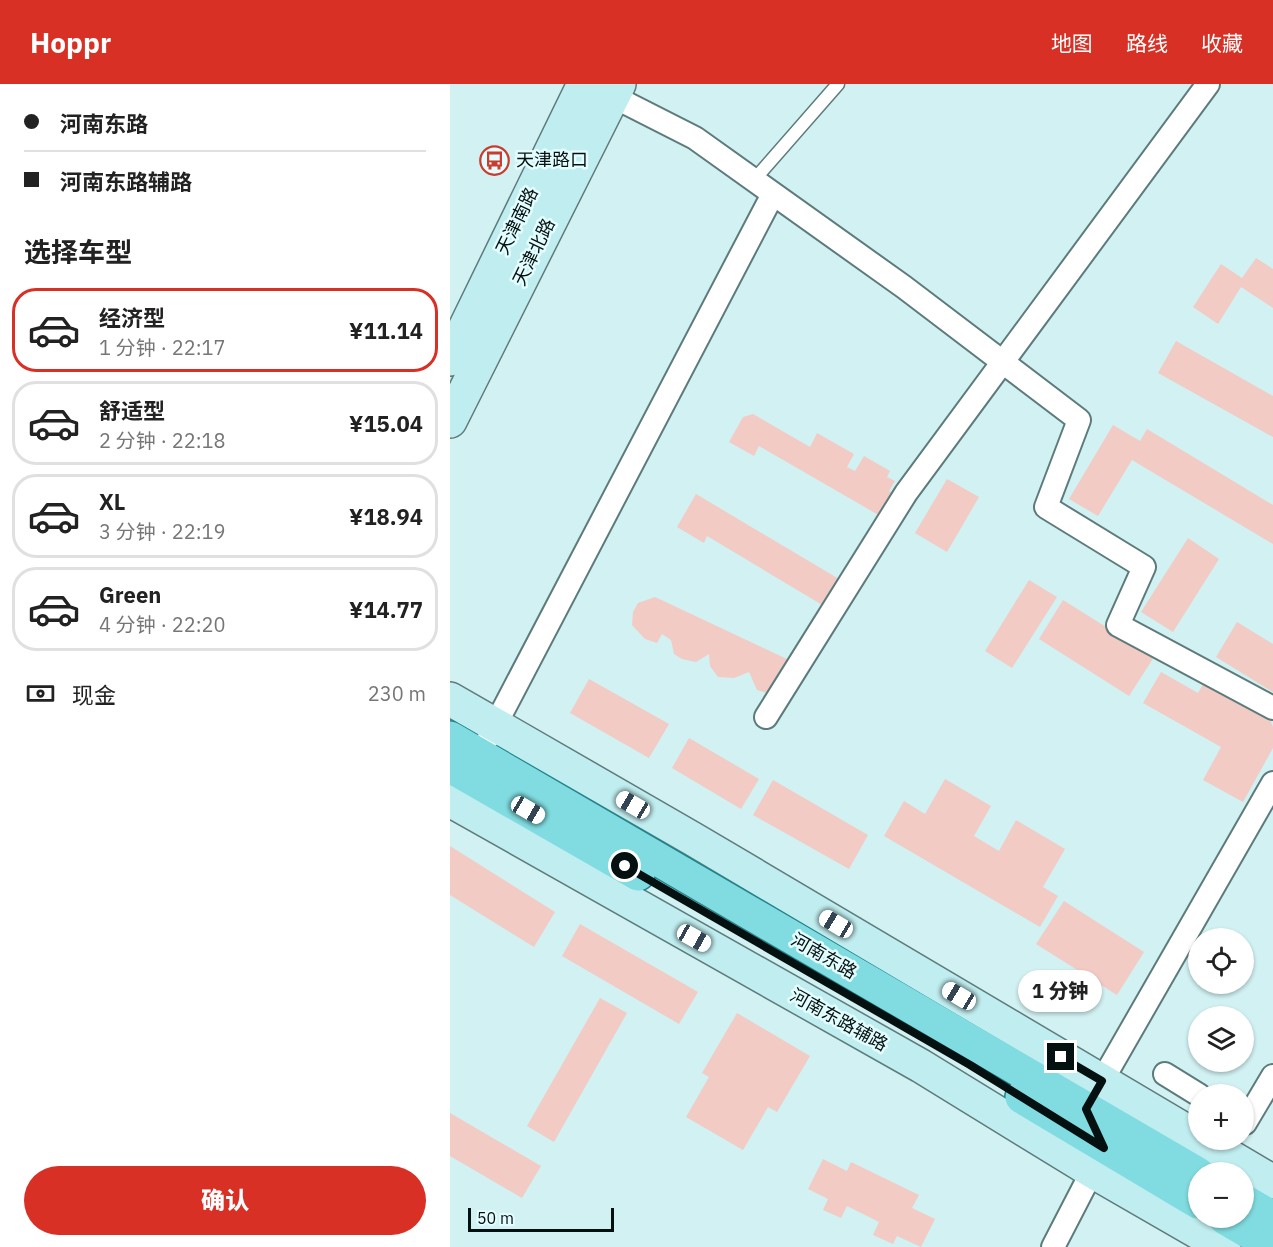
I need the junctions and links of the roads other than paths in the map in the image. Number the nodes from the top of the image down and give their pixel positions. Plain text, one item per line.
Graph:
1 (838, 84) edge
2 (1208, 84) edge
3 (599, 88) edge
4 (754, 180) junction
5 (773, 194) junction
6 (450, 358) edge
7 (1003, 362) junction
8 (450, 421) edge
9 (450, 699) edge
10 (1273, 708) edge
11 (766, 717) dead end
12 (495, 725) junction
13 (450, 738) edge
14 (480, 755) junction
15 (450, 766) edge
16 (1273, 783) edge
17 (450, 800) edge
18 (1165, 1074) dead end
19 (1273, 1076) edge
20 (1102, 1081) junction
21 (1188, 1088) edge
22 (1254, 1108) edge
23 (1086, 1109) junction
24 (1188, 1132) edge
25 (1219, 1150) edge
26 (1098, 1159) junction
27 (1188, 1168) edge
28 (1273, 1182) edge
29 (1188, 1199) edge
30 (1254, 1206) edge
31 (1273, 1218) edge
32 (1243, 1228) edge
33 (1273, 1245) edge
34 (1053, 1247) edge
35 (1224, 1247) edge

1 - 4 lane
2 - 7 street
3 - 4 street
3 - 6 street, 天津南路
3 - 8 street, 天津北路
4 - 5 street
5 - 7 street
5 - 12 street
7 - 10 street
7 - 11 street
9 - 12 street
12 - 14 street
12 - 20 street
13 - 14 main road, 河南东路
14 - 23 main road, 河南东路
15 - 26 main road, 河南东路
16 - 20 street
17 - 26 street, 河南东路辅路
18 - 21 street
19 - 22 street
20 - 23 street
20 - 24 street
23 - 26 street
23 - 27 main road, 河南东路
25 - 28 street
26 - 29 main road, 河南东路
26 - 34 street
26 - 35 street, 河南东路辅路
30 - 31 main road
32 - 33 main road

